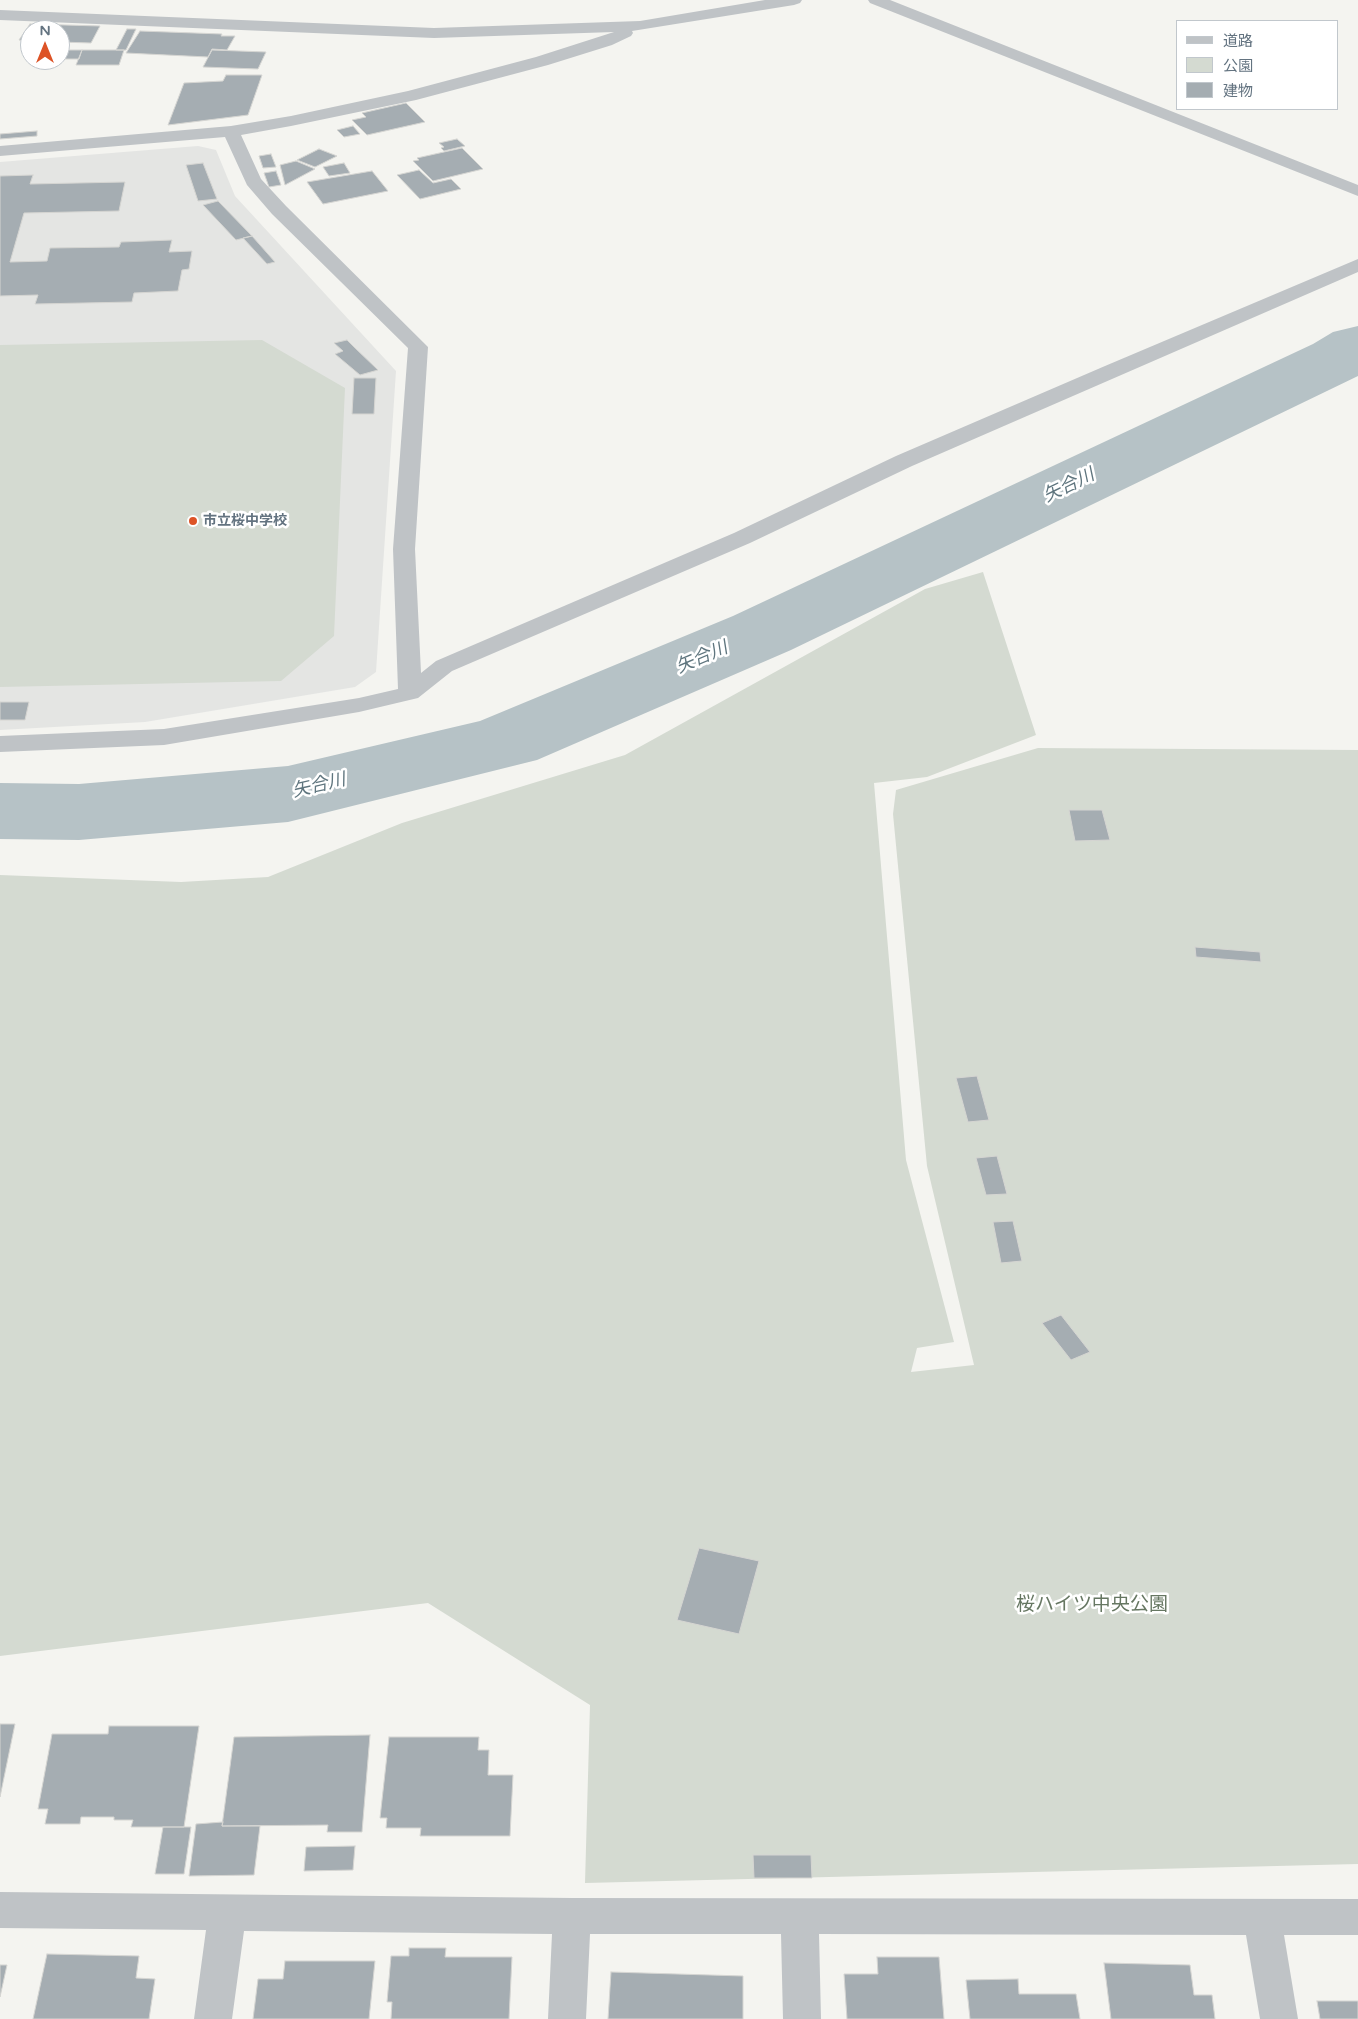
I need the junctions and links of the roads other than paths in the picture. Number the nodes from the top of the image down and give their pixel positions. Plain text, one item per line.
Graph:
1 (794, 0) edge
2 (876, 0) edge
3 (0, 16) edge
4 (640, 26) junction
5 (231, 131) junction
6 (0, 151) edge
7 (1358, 191) edge
8 (1358, 265) edge
9 (410, 693) junction
10 (0, 744) edge
11 (0, 1910) edge
12 (228, 1912) junction
13 (572, 1916) junction
14 (800, 1917) junction
15 (1262, 1917) junction
16 (1358, 1917) edge
17 (213, 2019) edge
18 (567, 2019) edge
19 (802, 2019) edge
20 (1279, 2019) edge

1 - 4 street
2 - 7 street
3 - 4 street
4 - 5 street
5 - 6 street
5 - 9 street
8 - 9 street
9 - 10 street
11 - 12 street
12 - 13 street
12 - 17 street
13 - 14 street
13 - 18 street
14 - 15 street
14 - 19 street
15 - 16 street
15 - 20 street

